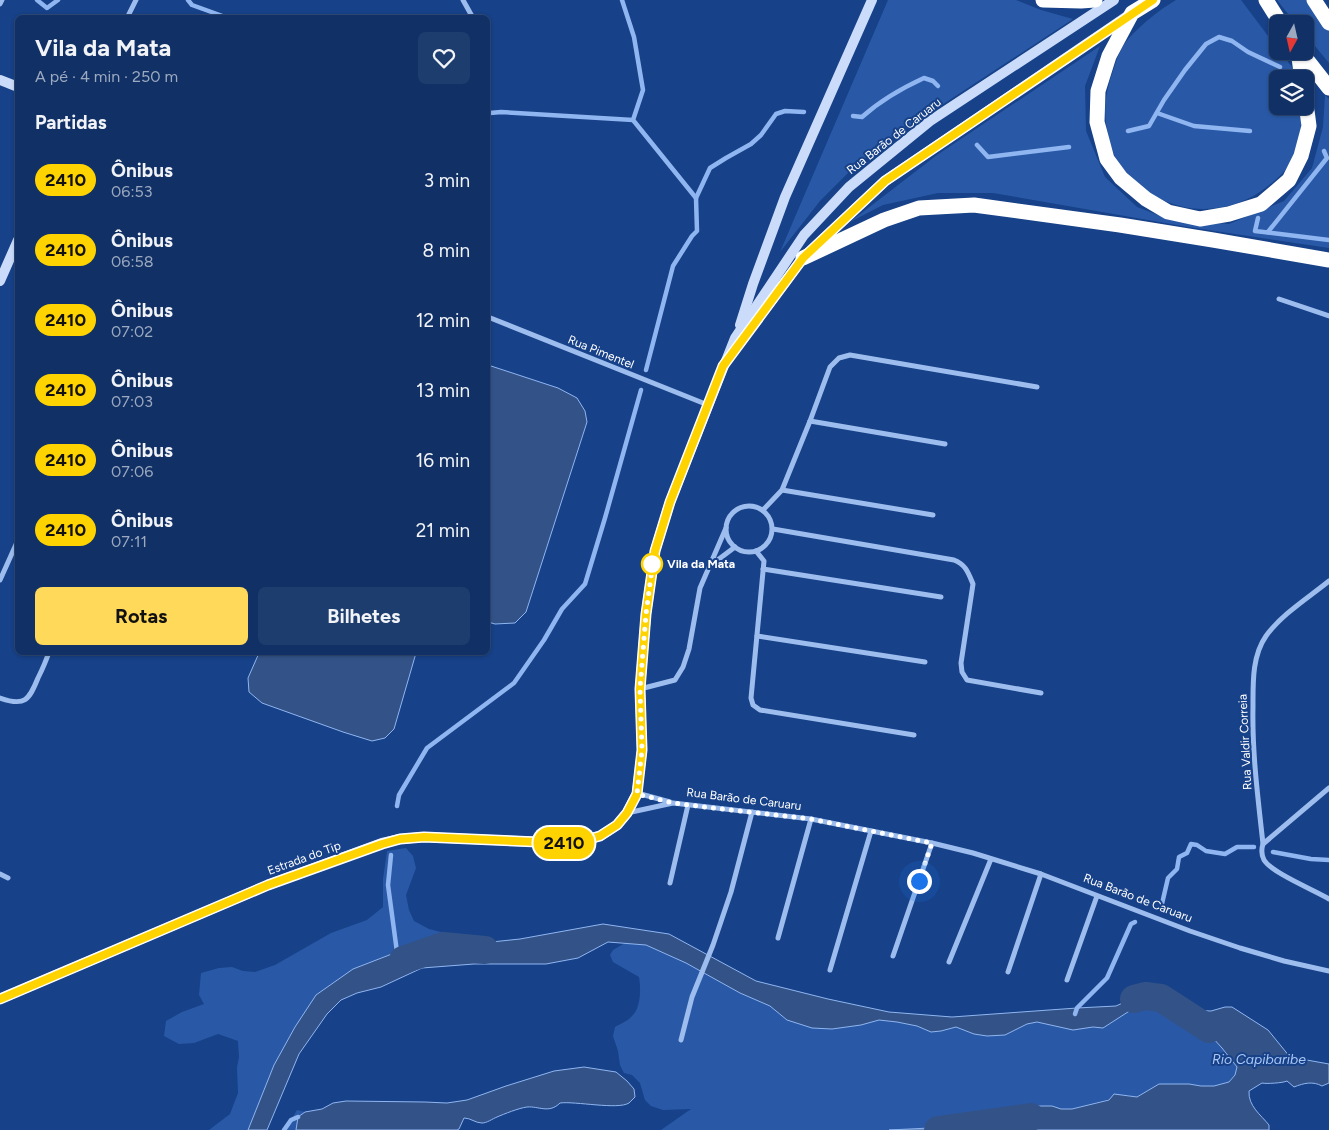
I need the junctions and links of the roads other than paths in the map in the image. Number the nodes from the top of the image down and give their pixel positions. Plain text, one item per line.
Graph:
1 (2, 0) edge
2 (136, 0) edge
3 (463, 0) edge
4 (872, 0) edge
5 (1043, 0) edge
6 (1095, 0) edge
7 (1114, 0) edge
8 (1153, 0) edge
9 (1266, 0) edge
10 (1315, 2) edge
11 (0, 4) edge
12 (1132, 13) junction
13 (128, 15) edge
14 (471, 15) edge
15 (1275, 15) edge
16 (1329, 15) edge
17 (1329, 23) edge
18 (1306, 60) edge
19 (0, 80) edge
20 (15, 86) edge
21 (1329, 88) edge
22 (1308, 115) edge
23 (15, 247) edge
24 (803, 258) junction
25 (1329, 260) edge
26 (0, 281) edge
27 (1279, 299) dead end
28 (1329, 316) edge
29 (490, 318) edge
30 (735, 338) junction
31 (723, 366) junction
32 (1037, 387) dead end
33 (708, 405) junction
34 (810, 422) junction
35 (945, 444) dead end
36 (782, 490) junction
37 (763, 510) junction
38 (933, 515) dead end
39 (726, 528) junction
40 (772, 529) junction
41 (15, 547) edge
42 (735, 547) junction
43 (756, 551) junction
44 (710, 565) junction
45 (763, 569) junction
46 (0, 580) edge
47 (1329, 581) edge
48 (941, 597) dead end
49 (757, 636) junction
50 (48, 655) edge
51 (925, 662) dead end
52 (640, 689) junction
53 (1041, 693) dead end
54 (0, 698) edge
55 (914, 735) dead end
56 (1329, 788) edge
57 (637, 794) junction
58 (673, 803) junction
59 (688, 805) junction
60 (752, 812) junction
61 (627, 813) junction
62 (811, 819) junction
63 (871, 831) junction
64 (932, 843) junction
65 (1263, 844) junction
66 (990, 859) junction
67 (0, 874) edge
68 (1040, 874) junction
69 (8, 878) dead end
70 (670, 883) dead end
71 (1097, 896) junction
72 (1329, 899) edge
73 (778, 938) dead end
74 (893, 956) dead end
75 (949, 962) dead end
76 (830, 970) dead end
77 (1008, 972) dead end
78 (1329, 972) edge
79 (1067, 980) dead end
80 (0, 999) edge
81 (681, 1040) dead end

1 - 11 street
2 - 13 street
3 - 14 street
4 - 30 street, Rua Barão de Caruaru
5 - 6 highway
7 - 30 street, Rua Barão de Caruaru
8 - 12 highway
9 - 15 highway
10 - 16 highway
10 - 17 highway
12 - 22 highway
12 - 24 street
18 - 21 highway
19 - 20 street
23 - 26 street
24 - 25 highway
24 - 31 street
27 - 28 street
29 - 33 street, Rua Pimentel
30 - 31 street, Rua Barão de Caruaru
31 - 33 street, Rua Barão de Caruaru
32 - 34 street
33 - 52 street, Rua Barão de Caruaru
34 - 35 street
34 - 36 street
36 - 37 street
36 - 38 street
37 - 39 street
37 - 40 street
39 - 42 street
39 - 44 street
40 - 43 street
40 - 53 street
41 - 46 street
42 - 43 street
42 - 44 street
43 - 45 street
44 - 52 street
45 - 48 street
45 - 49 street
47 - 65 street, Rua Valdir Correia
49 - 51 street
49 - 55 street
50 - 54 street
52 - 57 street, Rua Barão de Caruaru
56 - 65 street
57 - 58 street
57 - 61 street, Rua Barão de Caruaru
58 - 59 street, Rua Barão de Caruaru
58 - 61 street, Rua Barão de Caruaru
59 - 60 street, Rua Barão de Caruaru
59 - 70 street
60 - 62 street, Rua Barão de Caruaru
60 - 81 street
61 - 80 street, Estrada do Tip
62 - 63 street, Rua Barão de Caruaru
62 - 73 street
63 - 64 street, Rua Barão de Caruaru
63 - 76 street
64 - 66 street, Rua Barão de Caruaru
64 - 74 street
65 - 72 street, Rua Valdir Correia
66 - 68 street, Rua Barão de Caruaru
66 - 75 street
67 - 69 street
68 - 71 street, Rua Barão de Caruaru
68 - 77 street
71 - 78 street, Rua Barão de Caruaru
71 - 79 street

